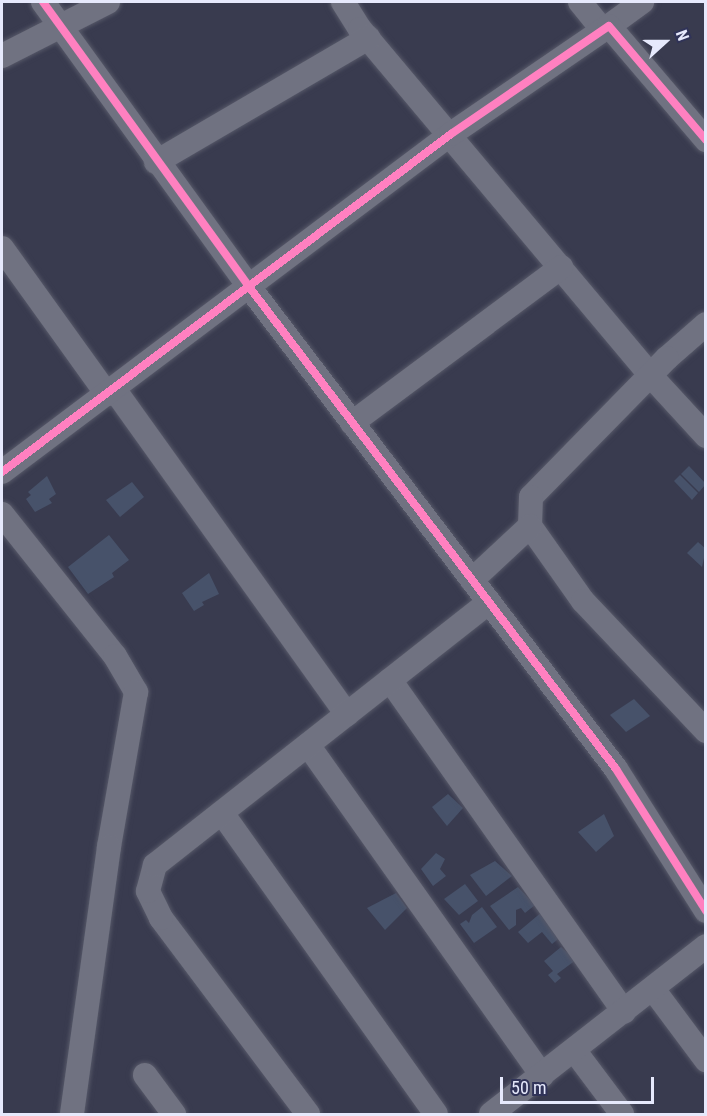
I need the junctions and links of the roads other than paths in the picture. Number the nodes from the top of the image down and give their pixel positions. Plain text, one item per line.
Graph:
1 (43, 2) edge
2 (108, 2) edge
3 (343, 2) edge
4 (580, 2) edge
5 (642, 2) edge
6 (60, 25) junction
7 (606, 28) junction
8 (368, 38) junction
9 (2, 56) edge
10 (451, 134) junction
11 (705, 140) edge
12 (156, 162) junction
13 (2, 248) edge
14 (561, 267) junction
15 (250, 288) junction
16 (705, 324) edge
17 (650, 375) junction
18 (110, 391) junction
19 (352, 423) junction
20 (705, 436) edge
21 (2, 472) edge
22 (2, 514) edge
23 (530, 526) junction
24 (472, 580) junction
25 (489, 602) junction
26 (390, 680) junction
27 (347, 714) junction
28 (705, 731) edge
29 (308, 745) junction
30 (222, 813) junction
31 (705, 911) edge
32 (705, 946) edge
33 (653, 989) junction
34 (624, 1012) junction
35 (574, 1050) junction
36 (705, 1060) edge
37 (145, 1075) dead end
38 (542, 1075) junction
39 (72, 1114) edge
40 (174, 1114) edge
41 (308, 1114) edge
42 (436, 1114) edge
43 (492, 1114) edge
44 (622, 1114) edge

1 - 6 street
2 - 6 street
3 - 8 street
4 - 7 street
5 - 7 street
6 - 9 street
6 - 12 street
7 - 10 street
7 - 11 street
8 - 10 street
8 - 12 street
10 - 14 street
10 - 15 street
12 - 15 street
13 - 18 street
14 - 17 street
14 - 19 street
15 - 18 street
15 - 19 street
16 - 17 street
17 - 20 street
17 - 23 street
18 - 21 street
18 - 27 street
19 - 24 street
22 - 39 street
23 - 24 street
23 - 28 street
24 - 25 street
25 - 26 street
25 - 31 street
26 - 27 street
26 - 34 street
27 - 29 street
29 - 30 street
29 - 38 street
30 - 41 street
30 - 42 street
32 - 33 street
33 - 34 street
33 - 36 street
34 - 35 street
35 - 38 street
35 - 44 street
37 - 40 street
38 - 43 street

